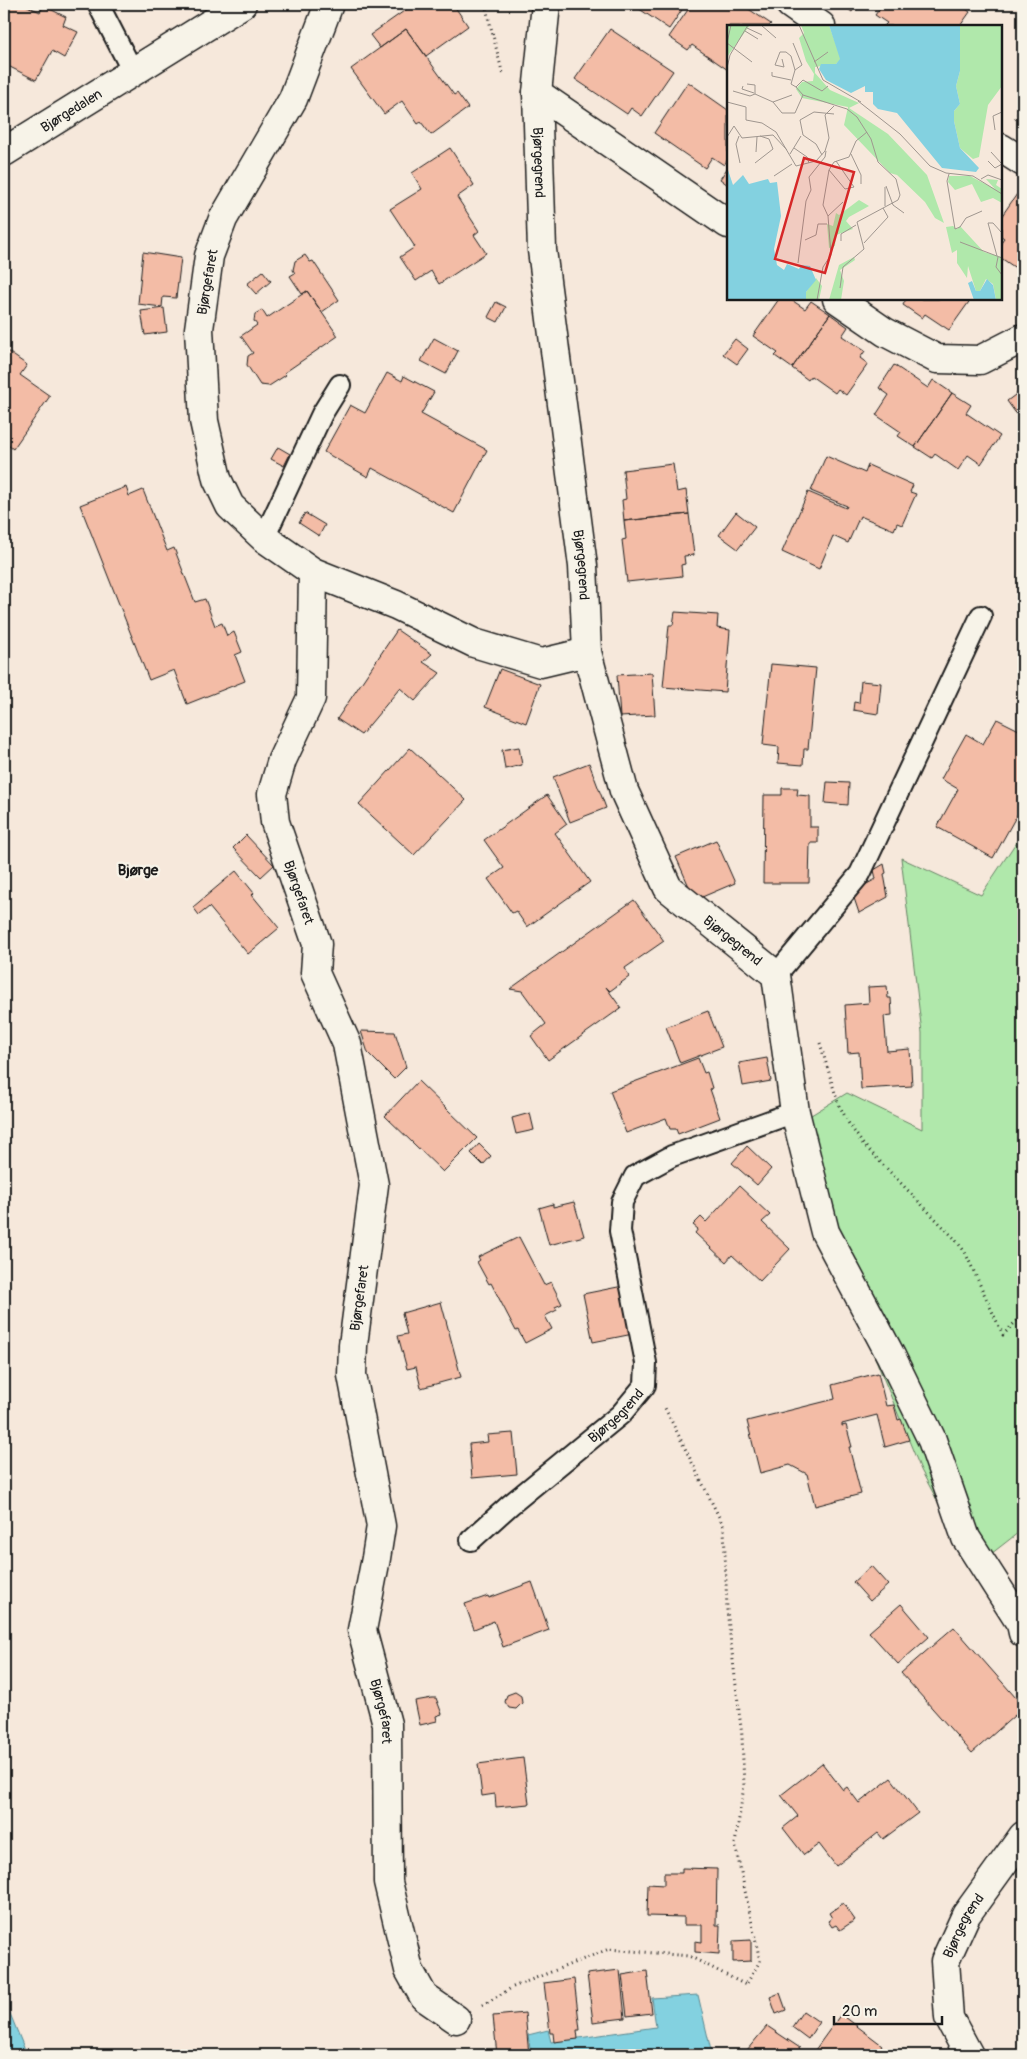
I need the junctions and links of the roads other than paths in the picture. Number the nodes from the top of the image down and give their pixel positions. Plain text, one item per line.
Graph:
1 (98, 4) edge
2 (242, 4) edge
3 (329, 4) edge
4 (546, 4) edge
5 (790, 4) edge
6 (820, 25) edge
7 (133, 72) junction
8 (537, 92) junction
9 (1002, 149) edge
10 (5, 152) edge
11 (1023, 162) edge
12 (727, 223) edge
13 (838, 300) edge
14 (1023, 338) edge
15 (340, 385) dead end
16 (264, 538) junction
17 (313, 572) junction
18 (981, 616) dead end
19 (588, 652) junction
20 (776, 975) junction
21 (795, 1112) junction
22 (472, 1540) dead end
23 (1023, 1633) edge
24 (1023, 1836) edge
25 (456, 2019) road end
26 (969, 2055) edge

1 - 7 lane
2 - 7 street, Bjørgedalen
3 - 16 street, Bjørgefaret
4 - 8 street, Bjørgegrend
5 - 6 street
7 - 10 street, Bjørgedalen
8 - 12 street
8 - 19 street, Bjørgegrend
9 - 11 street
13 - 14 street
15 - 16 lane
16 - 17 street, Bjørgefaret
17 - 19 street, Bjørgefaret
17 - 25 street, Bjørgefaret
18 - 20 lane, Bjørgegrend
19 - 20 street, Bjørgegrend
20 - 21 street, Bjørgegrend
21 - 22 lane, Bjørgegrend
21 - 23 street, Bjørgegrend
24 - 26 street, Bjørgegrend

